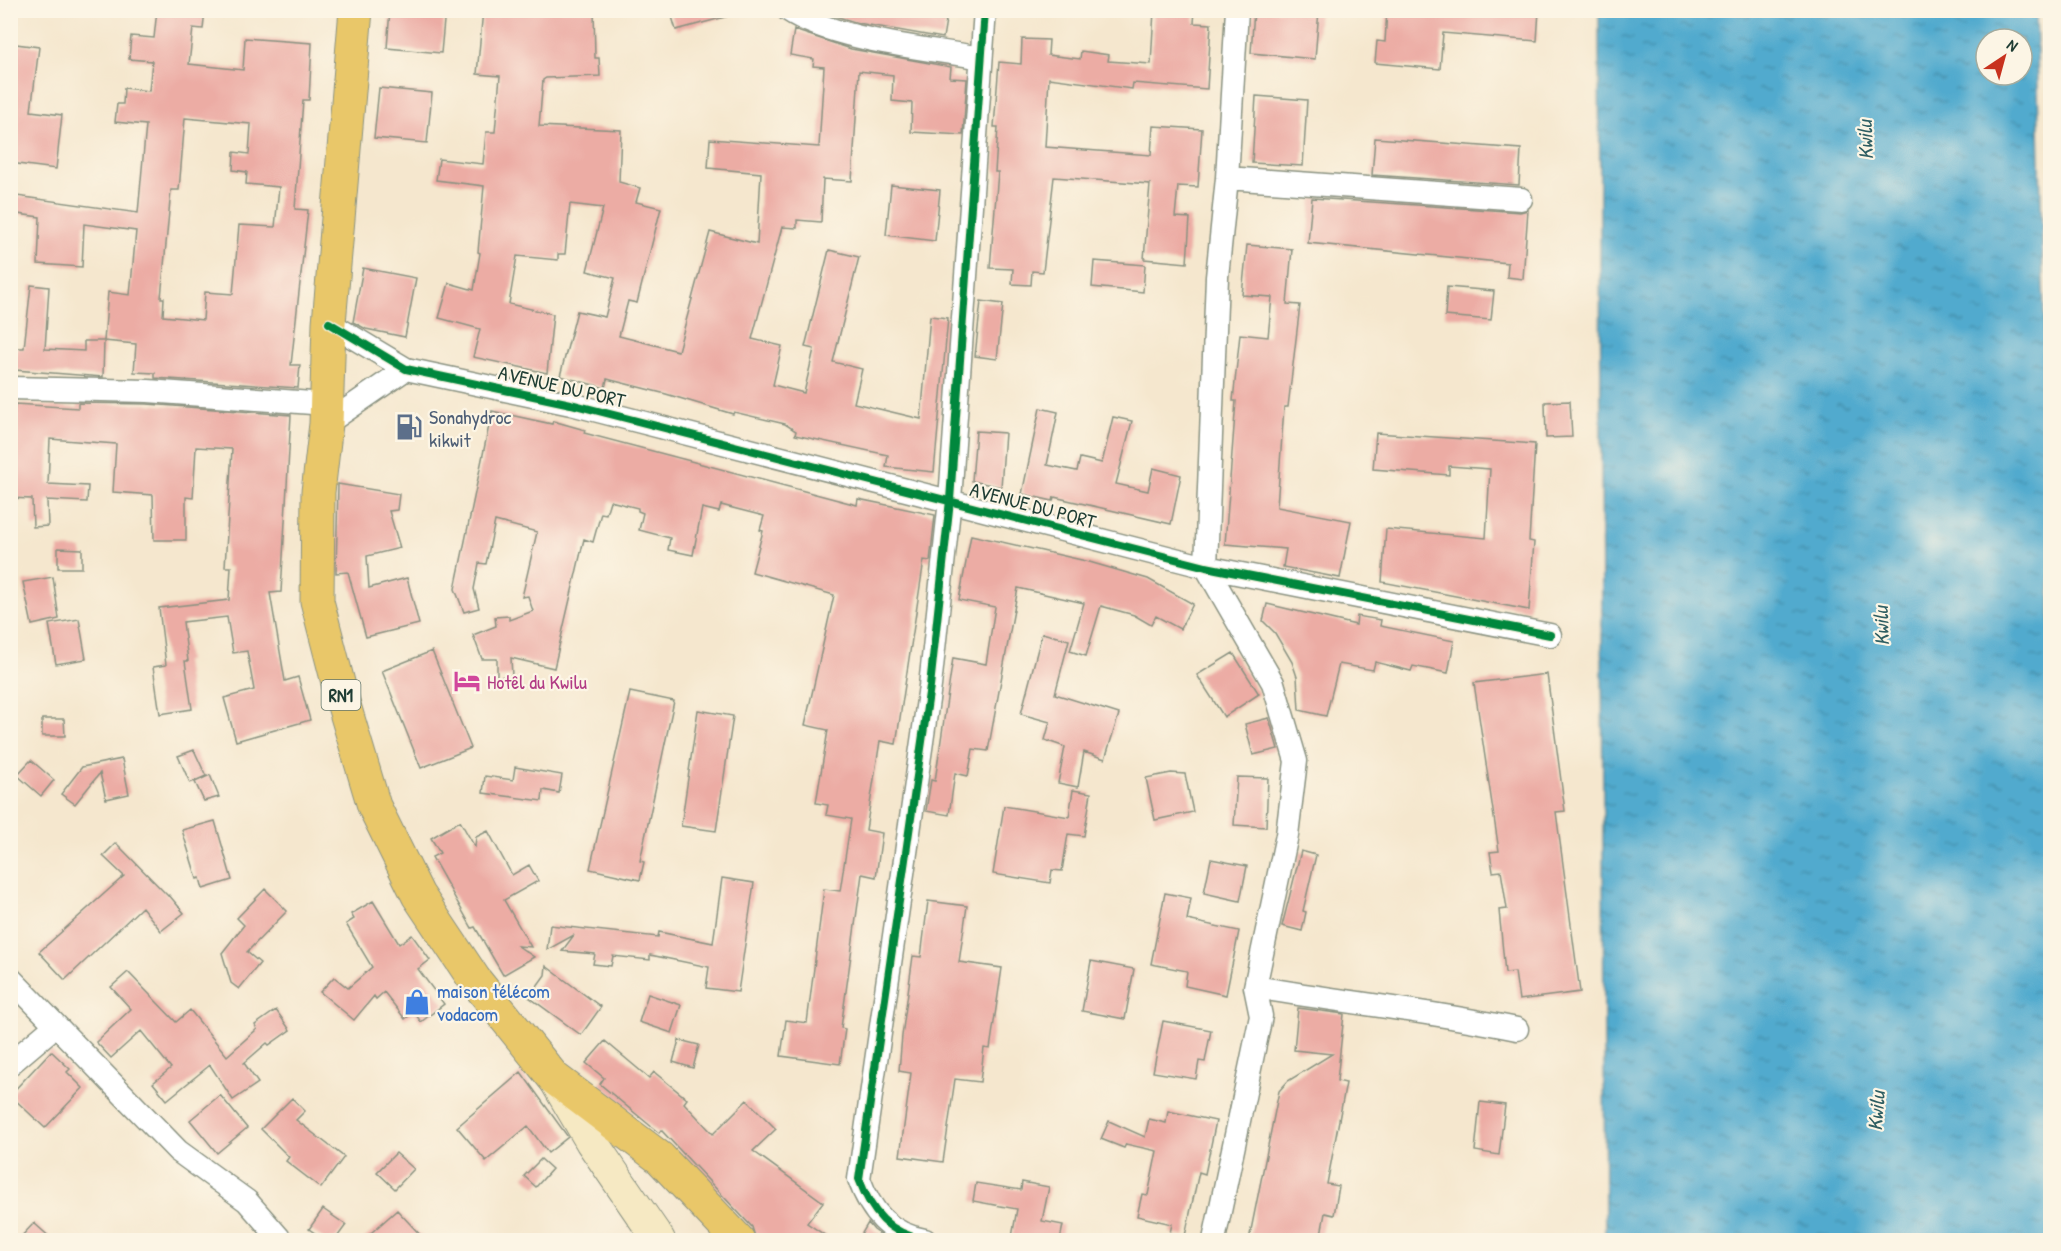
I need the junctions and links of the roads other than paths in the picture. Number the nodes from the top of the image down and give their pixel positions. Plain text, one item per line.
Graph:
1 (356, 10) edge
2 (788, 10) edge
3 (985, 10) edge
4 (1237, 10) edge
5 (981, 58) junction
6 (1227, 178) junction
7 (1521, 199) dead end
8 (329, 323) junction
9 (406, 369) junction
10 (10, 388) edge
11 (326, 414) junction
12 (950, 500) junction
13 (1206, 567) junction
14 (1550, 635) dead end
15 (10, 978) edge
16 (1255, 987) junction
17 (55, 1026) junction
18 (1517, 1029) dead end
19 (10, 1064) edge
20 (554, 1078) junction
21 (281, 1240) edge
22 (659, 1240) edge
23 (738, 1240) edge
24 (926, 1240) edge
25 (1214, 1240) edge

1 - 8 highway, RN1
2 - 5 street
3 - 5 street
4 - 6 street
5 - 12 street
6 - 7 street
6 - 13 street
8 - 9 street, AVENUE DU PORT
8 - 11 highway, RN1
9 - 11 street
9 - 12 street, AVENUE DU PORT
10 - 11 street
11 - 20 highway, RN1
12 - 13 street, AVENUE DU PORT
12 - 24 street
13 - 14 street, AVENUE DU PORT
13 - 16 street
15 - 17 street
16 - 18 street
16 - 25 street
17 - 19 street
17 - 21 street
20 - 22 main road
20 - 23 highway, RN1

